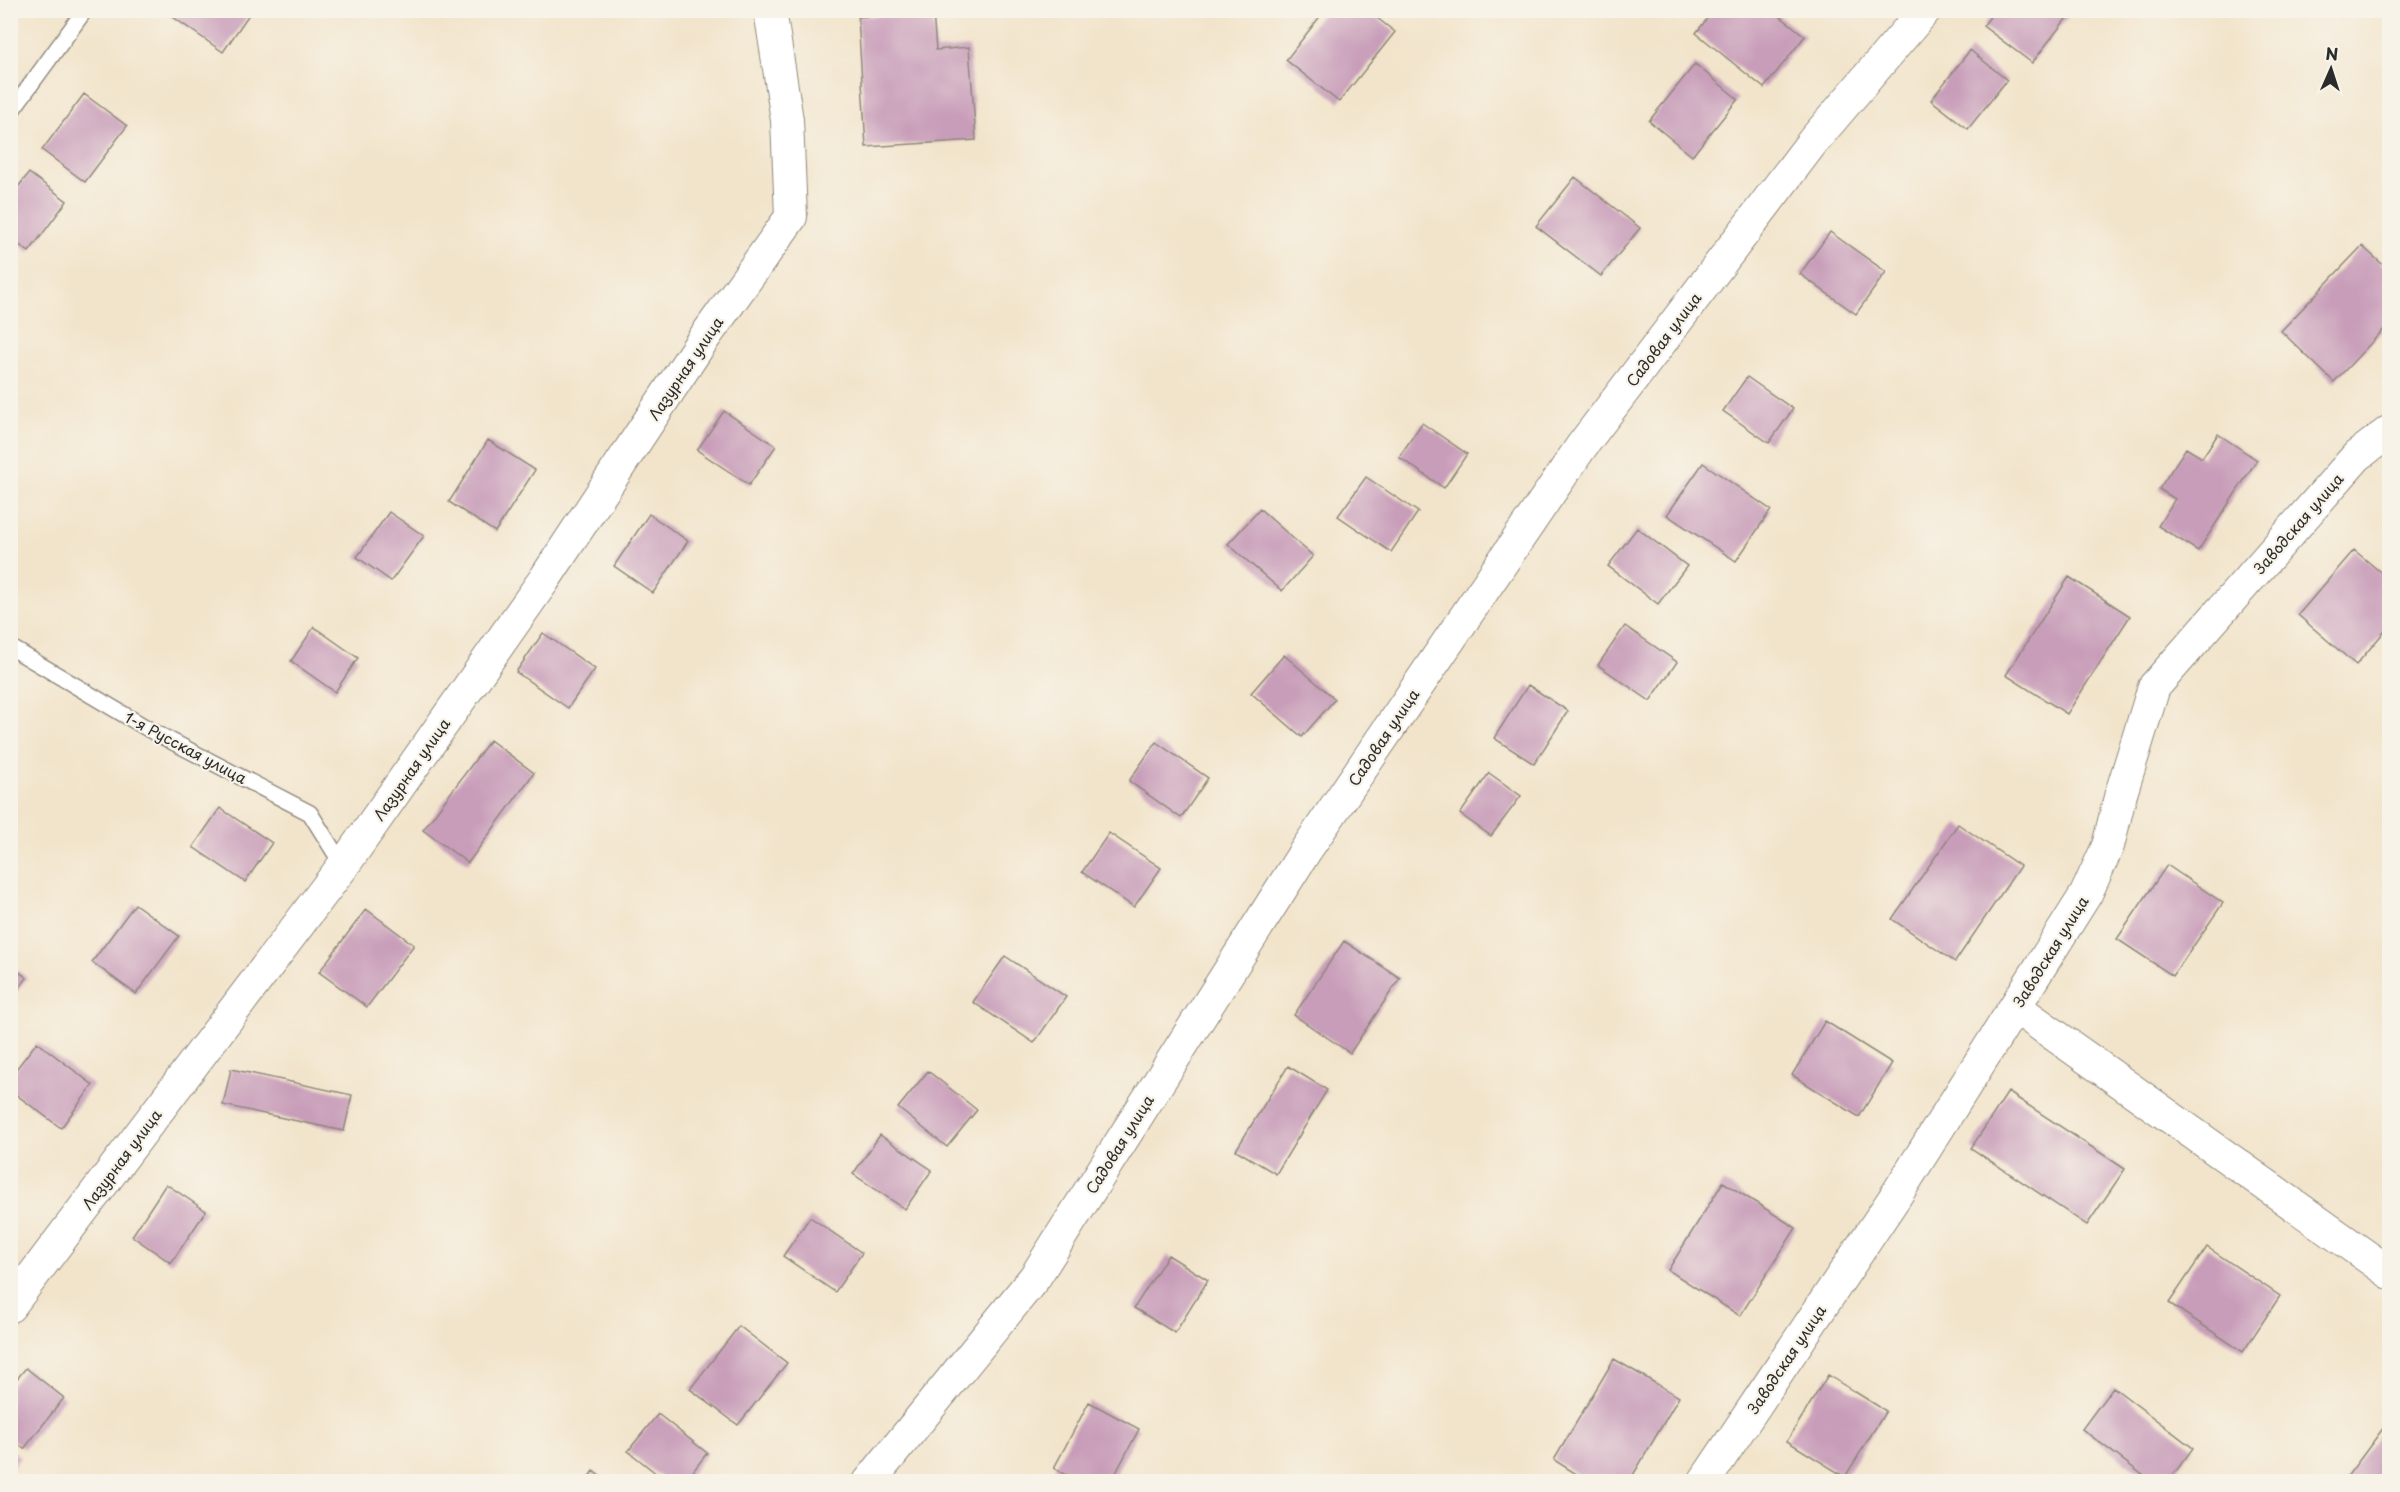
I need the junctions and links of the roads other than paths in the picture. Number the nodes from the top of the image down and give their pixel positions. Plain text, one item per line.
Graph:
1 (85, 10) edge
2 (770, 10) edge
3 (1924, 10) edge
4 (10, 113) edge
5 (2390, 431) edge
6 (10, 647) edge
7 (343, 866) junction
8 (2015, 1007) junction
9 (2390, 1273) edge
10 (10, 1306) edge
11 (869, 1482) edge
12 (1704, 1482) edge

1 - 4 lane
2 - 7 street, Лазурная улица
3 - 11 street, Садовая улица
5 - 8 street, Заводская улица
6 - 7 lane, 1-я Русская улица
7 - 10 street, Лазурная улица
8 - 9 street
8 - 12 street, Заводская улица

